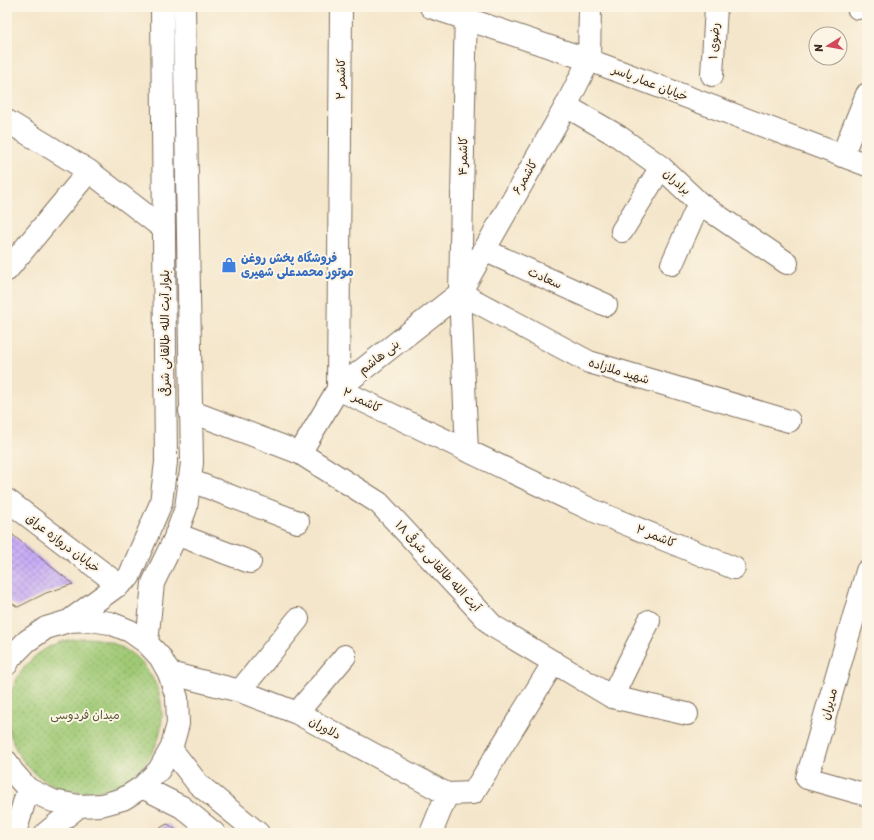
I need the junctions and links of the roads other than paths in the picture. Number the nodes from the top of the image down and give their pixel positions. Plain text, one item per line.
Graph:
1 (162, 7) edge
2 (184, 7) edge
3 (341, 7) edge
4 (431, 7) edge
5 (590, 7) edge
6 (716, 7) edge
7 (466, 13) edge
8 (589, 60) junction
9 (712, 75) dead end
10 (867, 94) edge
11 (566, 106) junction
12 (7, 121) edge
13 (842, 156) junction
14 (867, 165) edge
15 (660, 167) junction
16 (89, 171) junction
17 (700, 202) junction
18 (164, 228) junction
19 (622, 231) dead end
20 (484, 250) junction
21 (787, 263) dead end
22 (672, 264) dead end
23 (8, 266) edge
24 (460, 293) junction
25 (606, 305) dead end
26 (338, 389) junction
27 (190, 411) junction
28 (789, 421) dead end
29 (467, 450) junction
30 (300, 453) junction
31 (189, 480) junction
32 (7, 500) edge
33 (298, 522) dead end
34 (176, 534) junction
35 (250, 562) dead end
36 (734, 568) dead end
37 (867, 571) edge
38 (119, 585) junction
39 (298, 619) dead end
40 (69, 621) junction
41 (649, 621) dead end
42 (147, 644) junction
43 (345, 656) dead end
44 (8, 659) edge
45 (554, 662) junction
46 (169, 673) junction
47 (240, 691) junction
48 (612, 697) junction
49 (297, 713) junction
50 (687, 714) dead end
51 (171, 749) junction
52 (7, 762) edge
53 (142, 787) junction
54 (28, 789) junction
55 (447, 794) junction
56 (867, 795) edge
57 (79, 806) junction
58 (13, 833) edge
59 (46, 833) edge
60 (214, 833) edge
61 (258, 833) edge
62 (431, 833) edge

1 - 18 street, بلوار آیت الله طالقانی شرقی
2 - 27 street, بلوار آیت الله طالقانی شرقی
3 - 26 street, کاشمر ۲
4 - 7 street, خیابان عمار یاسر
5 - 8 street
6 - 9 street, رضوی ۱
7 - 8 street, خیابان عمار یاسر
7 - 24 street, کاشمر۴
8 - 11 street, کاشمر۶
8 - 13 street, خیابان عمار یاسر
10 - 13 street
11 - 15 street, برادران
11 - 20 street, کاشمر۶
12 - 16 street
13 - 14 street, خیابان عمار یاسر
15 - 17 street, برادران
15 - 19 street
16 - 18 street
16 - 23 street
17 - 21 street, برادران
17 - 22 street
18 - 38 street, بلوار آیت الله طالقانی شرقی
20 - 24 street, کاشمر۶
20 - 25 street, سعادت
24 - 26 street, بنی هاشم
24 - 28 street, شهید ملازاده
24 - 29 street, کاشمر۴
26 - 29 street, کاشمر ۲
26 - 30 street, بنی هاشم
27 - 30 street, آیت الله طالقانی شرقی ۱۸
27 - 31 street, بلوار آیت الله طالقانی شرقی
29 - 36 street, کاشمر ۲
30 - 45 street, آیت الله طالقانی شرقی ۱۸
31 - 33 street
31 - 34 street, بلوار آیت الله طالقانی شرقی
32 - 38 street, خیابان دروازه عراق
34 - 35 street
34 - 42 street, بلوار آیت الله طالقانی شرقی
37 - 56 street, مدیران
38 - 40 street, بلوار آیت الله طالقانی شرقی
39 - 47 street
40 - 42 street
40 - 44 street
41 - 48 street
42 - 46 street
43 - 49 street
45 - 48 street, آیت الله طالقانی شرقی ۱۸
45 - 55 street
46 - 47 street, دلاوران
46 - 51 street
47 - 49 street, دلاوران
48 - 50 street, آیت الله طالقانی شرقی ۱۸
49 - 55 street, دلاوران
51 - 53 street
51 - 61 street
52 - 54 street
53 - 57 street
53 - 60 street
54 - 57 street
54 - 58 street
55 - 62 street
57 - 59 street

